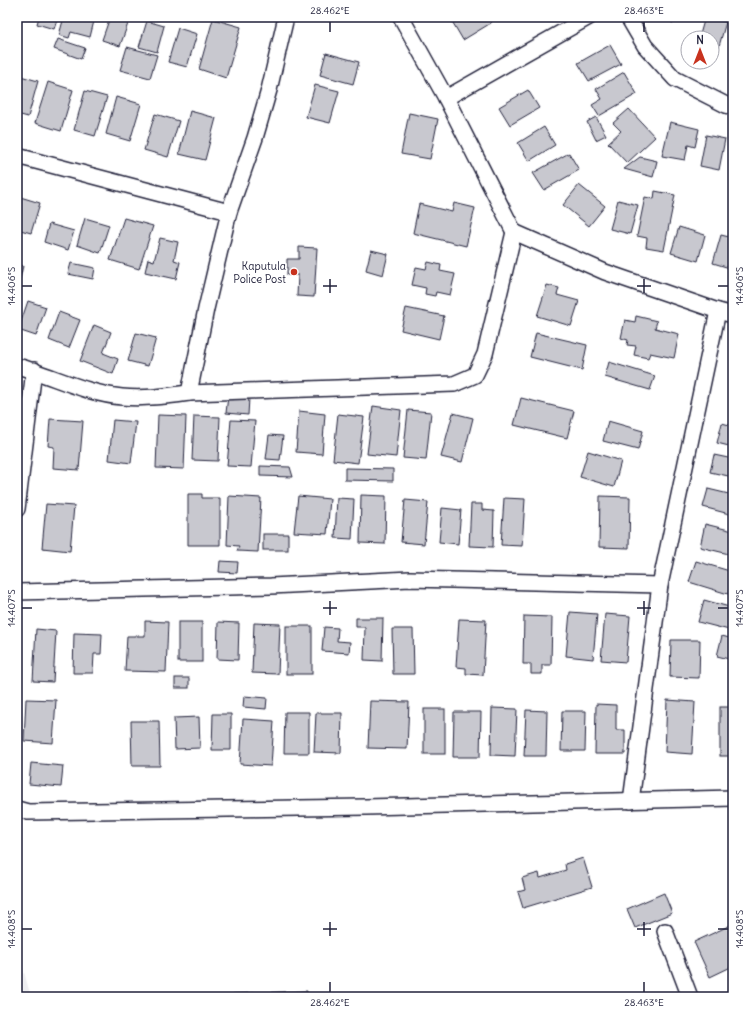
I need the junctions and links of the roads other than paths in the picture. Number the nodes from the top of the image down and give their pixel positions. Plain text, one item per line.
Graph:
1 (286, 17) edge
2 (401, 17) edge
3 (589, 17) edge
4 (628, 17) edge
5 (446, 98) junction
6 (733, 107) edge
7 (17, 156) edge
8 (229, 212) junction
9 (514, 232) junction
10 (718, 311) junction
11 (733, 314) edge
12 (17, 366) edge
13 (34, 370) junction
14 (189, 393) junction
15 (17, 509) edge
16 (660, 585) junction
17 (17, 592) edge
18 (733, 798) edge
19 (631, 801) junction
20 (21, 813) edge
21 (665, 931) dead end
22 (690, 997) edge

1 - 8 street
2 - 5 street
3 - 5 street
4 - 6 street
5 - 9 street
7 - 8 street
8 - 14 street
9 - 10 street
9 - 14 street
10 - 11 street
10 - 16 street
12 - 13 street
13 - 14 street
13 - 15 street
16 - 17 street
16 - 19 street
18 - 19 street
19 - 20 street
21 - 22 street

